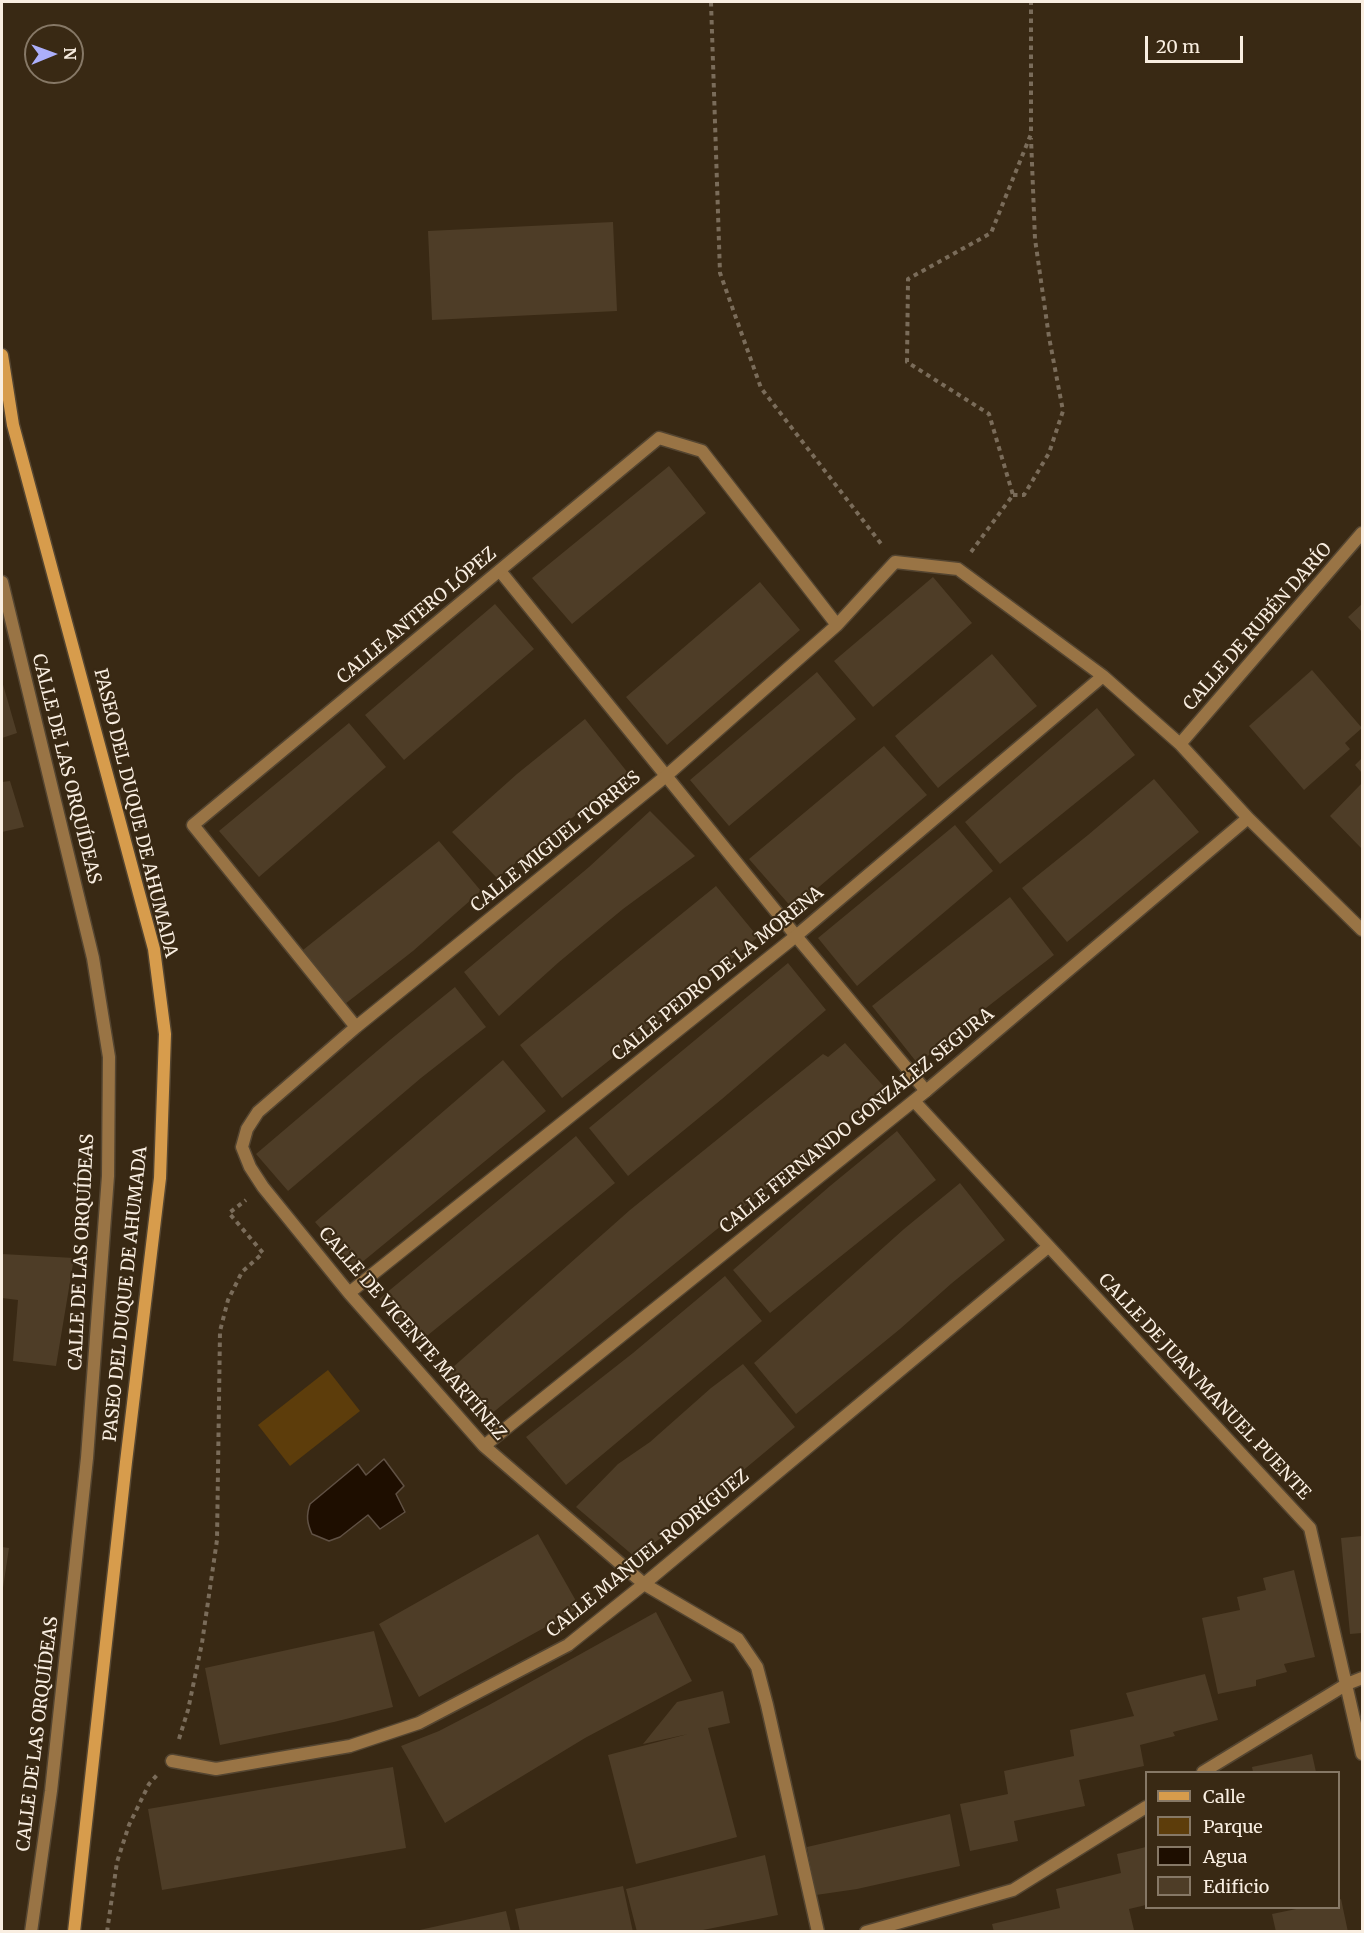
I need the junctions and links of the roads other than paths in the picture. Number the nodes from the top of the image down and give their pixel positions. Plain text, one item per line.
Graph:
1 (2, 355) edge
2 (1362, 533) edge
3 (500, 571) junction
4 (2, 582) edge
5 (837, 624) junction
6 (1103, 676) junction
7 (1180, 744) junction
8 (666, 776) junction
9 (1248, 818) junction
10 (1362, 930) edge
11 (796, 936) junction
12 (356, 1027) junction
13 (926, 1091) junction
14 (914, 1101) junction
15 (242, 1147) joint
16 (1048, 1247) junction
17 (349, 1293) junction
18 (484, 1446) junction
19 (644, 1584) junction
20 (1362, 1678) edge
21 (1347, 1684) junction
22 (1362, 1754) edge
23 (172, 1761) road end
24 (1206, 1771) edge
25 (1145, 1809) edge
26 (31, 1932) edge
27 (74, 1932) edge
28 (818, 1932) edge
29 (866, 1932) edge

1 - 27 main road, PASEO DEL DUQUE DE AHUMADA
2 - 7 street, CALLE DE RUBÉN DARÍO
3 - 5 street, CALLE ANTERO LÓPEZ
3 - 8 street
3 - 12 street, CALLE ANTERO LÓPEZ
4 - 26 street, CALLE DE LAS ORQUÍDEAS
5 - 6 street, CALLE MIGUEL TORRES
5 - 8 street, CALLE MIGUEL TORRES
6 - 7 street
6 - 11 street, CALLE PEDRO DE LA MORENA
7 - 9 street
8 - 11 street
8 - 12 street, CALLE MIGUEL TORRES
9 - 10 street
9 - 13 street, CALLE FERNANDO GONZÁLEZ SEGURA
11 - 13 street
11 - 17 street, CALLE PEDRO DE LA MORENA
12 - 15 street, CALLE MIGUEL TORRES
13 - 14 street, CALLE FERNANDO GONZÁLEZ SEGURA
14 - 16 street, CALLE DE JUAN MANUEL PUENTE
14 - 18 street, CALLE FERNANDO GONZÁLEZ SEGURA
15 - 17 street, CALLE DE VICENTE MARTÍNEZ
16 - 19 street, CALLE MANUEL RODRÍGUEZ
16 - 21 street, CALLE DE JUAN MANUEL PUENTE
17 - 18 street, CALLE DE VICENTE MARTÍNEZ
18 - 19 street, CALLE DE VICENTE MARTÍNEZ
19 - 23 street, CALLE MANUEL RODRÍGUEZ
19 - 28 street, CALLE DE VICENTE MARTÍNEZ
20 - 21 street
21 - 22 street, CALLE DE JUAN MANUEL PUENTE
21 - 24 street
25 - 29 street

